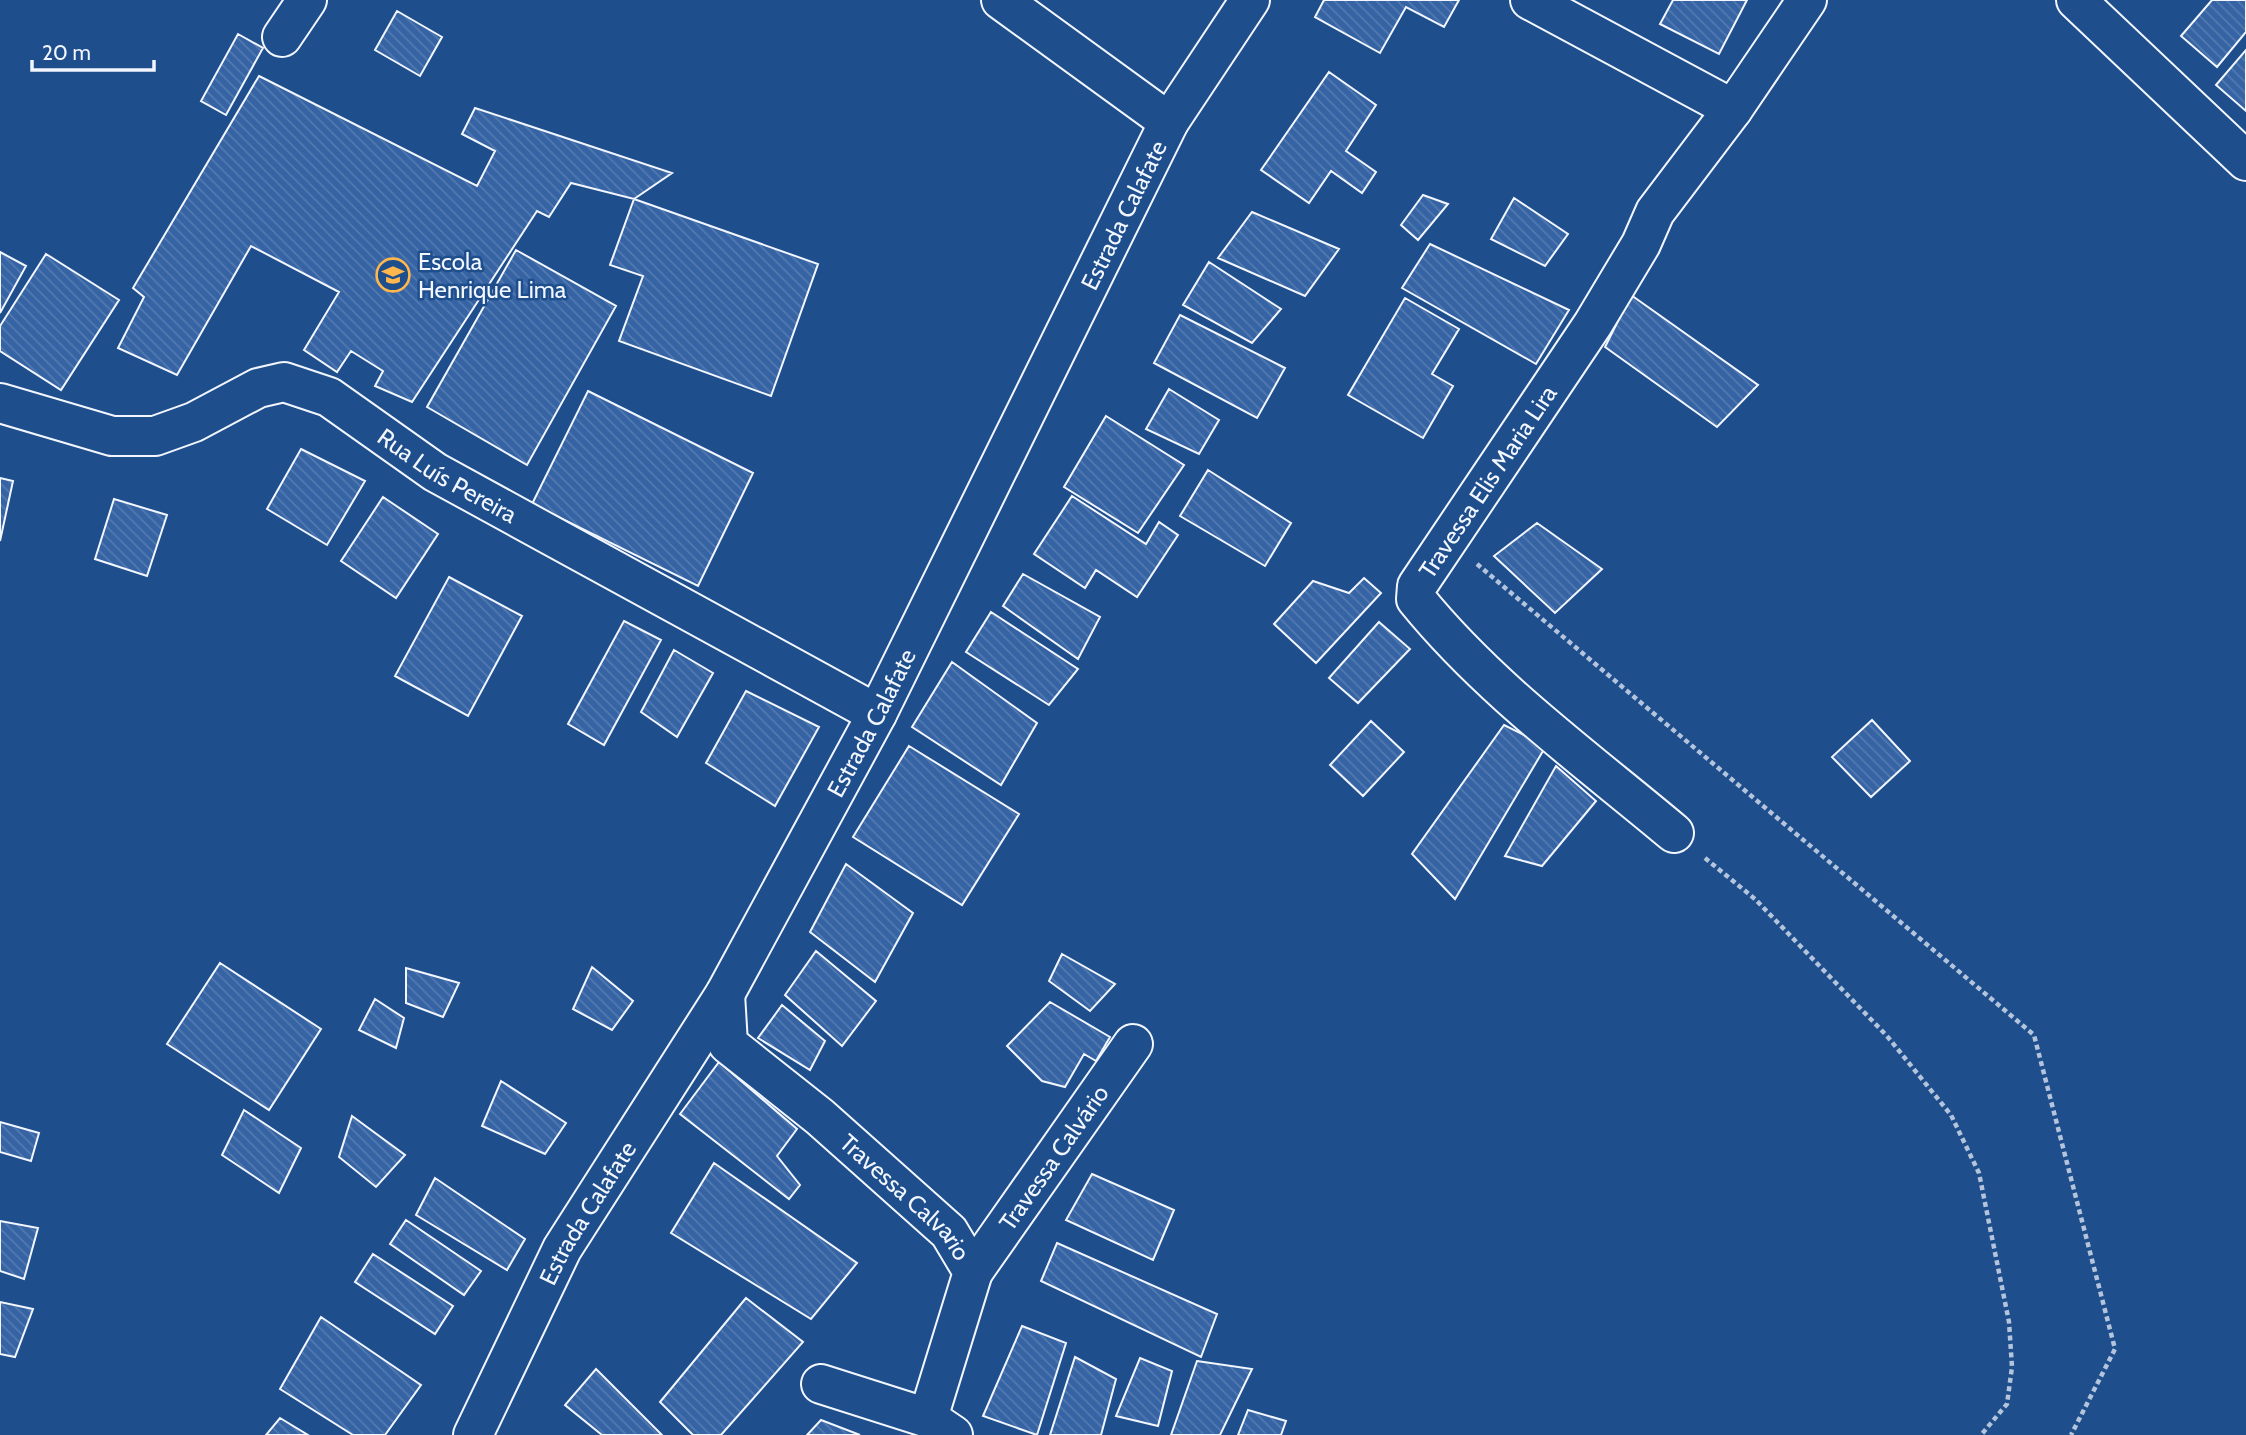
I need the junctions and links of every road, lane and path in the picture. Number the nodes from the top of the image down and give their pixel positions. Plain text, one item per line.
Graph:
1 (307, 0) edge
2 (1001, 0) edge
3 (1250, 0) edge
4 (1530, 0) edge
5 (1807, 0) edge
6 (2076, 0) edge
7 (282, 37) dead end
8 (1733, 109) junction
9 (1169, 122) junction
10 (2246, 161) edge
11 (0, 403) edge
12 (1474, 561) dead end
13 (877, 714) junction
14 (1674, 833) joint
15 (725, 994) junction
16 (1133, 1044) dead end
17 (973, 1272) junction
18 (821, 1384) dead end
19 (940, 1427) edge
20 (473, 1435) edge
21 (1981, 1435) edge
22 (2071, 1435) edge

1 - 7 street
2 - 9 street
3 - 9 street, Estrada Calafate
4 - 8 street
5 - 8 street, Travessa Elis Maria Lira
6 - 10 street
8 - 14 street, Travessa Elis Maria Lira
9 - 13 street, Estrada Calafate
11 - 13 street, Rua Luís Pereira
12 - 22 path
13 - 15 street, Estrada Calafate
14 - 21 path
15 - 17 street, Travessa Calvario
15 - 20 street, Estrada Calafate
16 - 17 street, Travessa Calvário
17 - 19 street, Travessa Calvario
18 - 19 street

